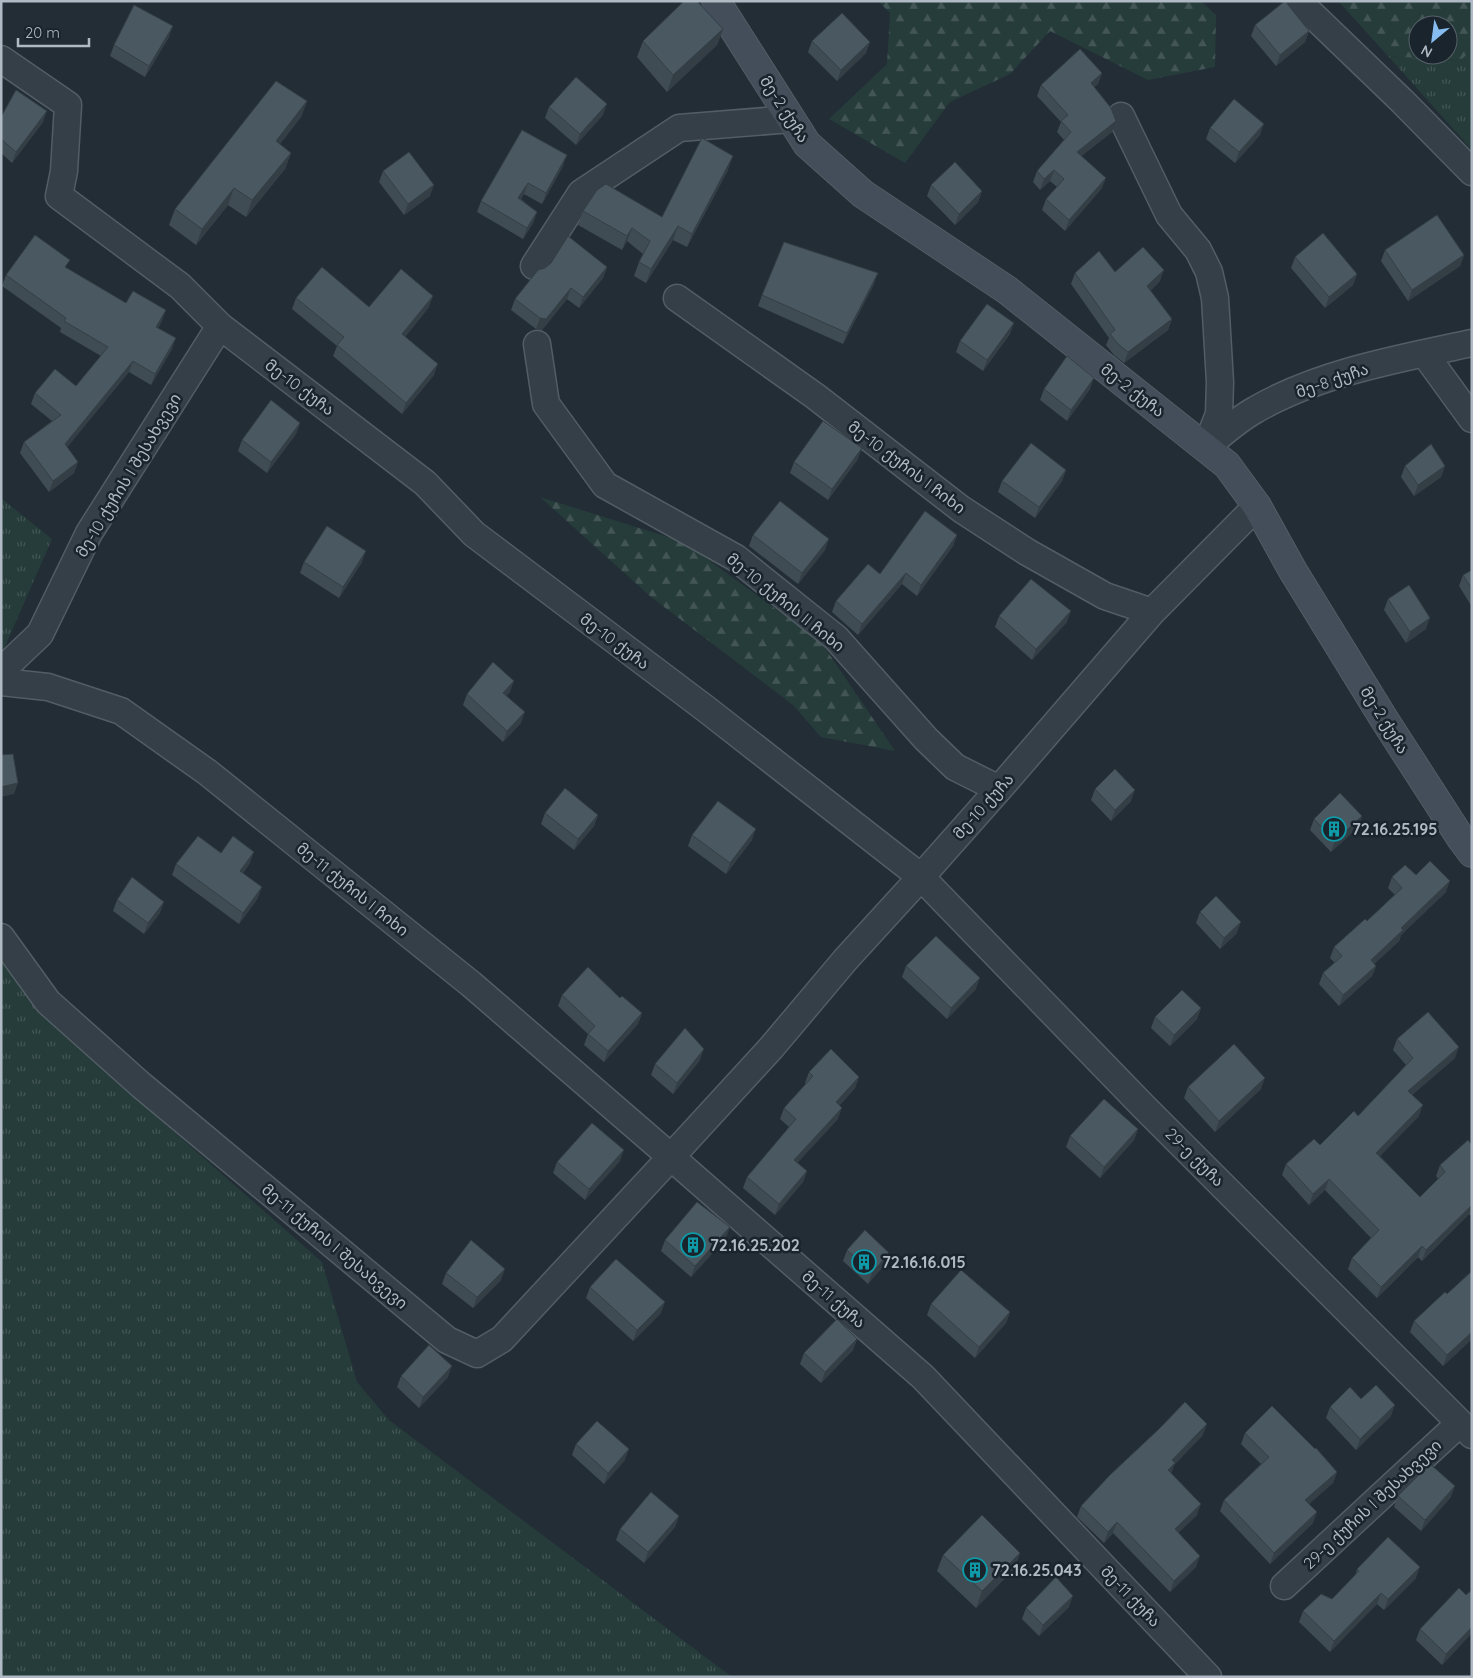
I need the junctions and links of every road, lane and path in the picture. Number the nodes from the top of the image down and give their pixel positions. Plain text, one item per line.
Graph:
1 (716, 1) edge
2 (1298, 1) edge
3 (1, 59) edge
4 (1121, 116) dead end
5 (790, 118) junction
6 (1472, 172) edge
7 (534, 266) dead end
8 (677, 298) dead end
9 (220, 326) junction
10 (1472, 343) edge
11 (537, 344) dead end
12 (1424, 353) junction
13 (1472, 419) edge
14 (1206, 447) junction
15 (1257, 506) junction
16 (1152, 612) junction
17 (1, 671) edge
18 (1, 682) edge
19 (999, 789) junction
20 (1472, 853) edge
21 (920, 877) junction
22 (1, 937) edge
23 (671, 1157) junction
24 (1468, 1428) edge
25 (1284, 1586) dead end
26 (1208, 1677) edge

1 - 5 main road, მე-2 ქუჩა
2 - 6 street
3 - 9 street, მე-10 ქუჩა
4 - 14 street
5 - 7 street
5 - 14 main road, მე-2 ქუჩა
8 - 16 street, მე-10 ქუჩის I ჩიხი
9 - 17 street, მე-10 ქუჩის I შესახვევი
9 - 21 street, მე-10 ქუჩა
10 - 12 street, მე-8 ქუჩა
11 - 19 street, მე-10 ქუჩის II ჩიხი
12 - 13 street
12 - 14 street, მე-8 ქუჩა
14 - 15 main road, მე-2 ქუჩა
15 - 16 street, მე-10 ქუჩა
15 - 20 main road, მე-2 ქუჩა
16 - 19 street, მე-10 ქუჩა
18 - 23 street, მე-11 ქუჩის I ჩიხი
19 - 21 street, მე-10 ქუჩა
21 - 23 street
21 - 24 street, 29-ე ქუჩა
22 - 23 street, მე-11 ქუჩის I შესახვევი
23 - 26 street, მე-11 ქუჩა
24 - 25 street, 29-ე ქუჩის I შესახვევი

